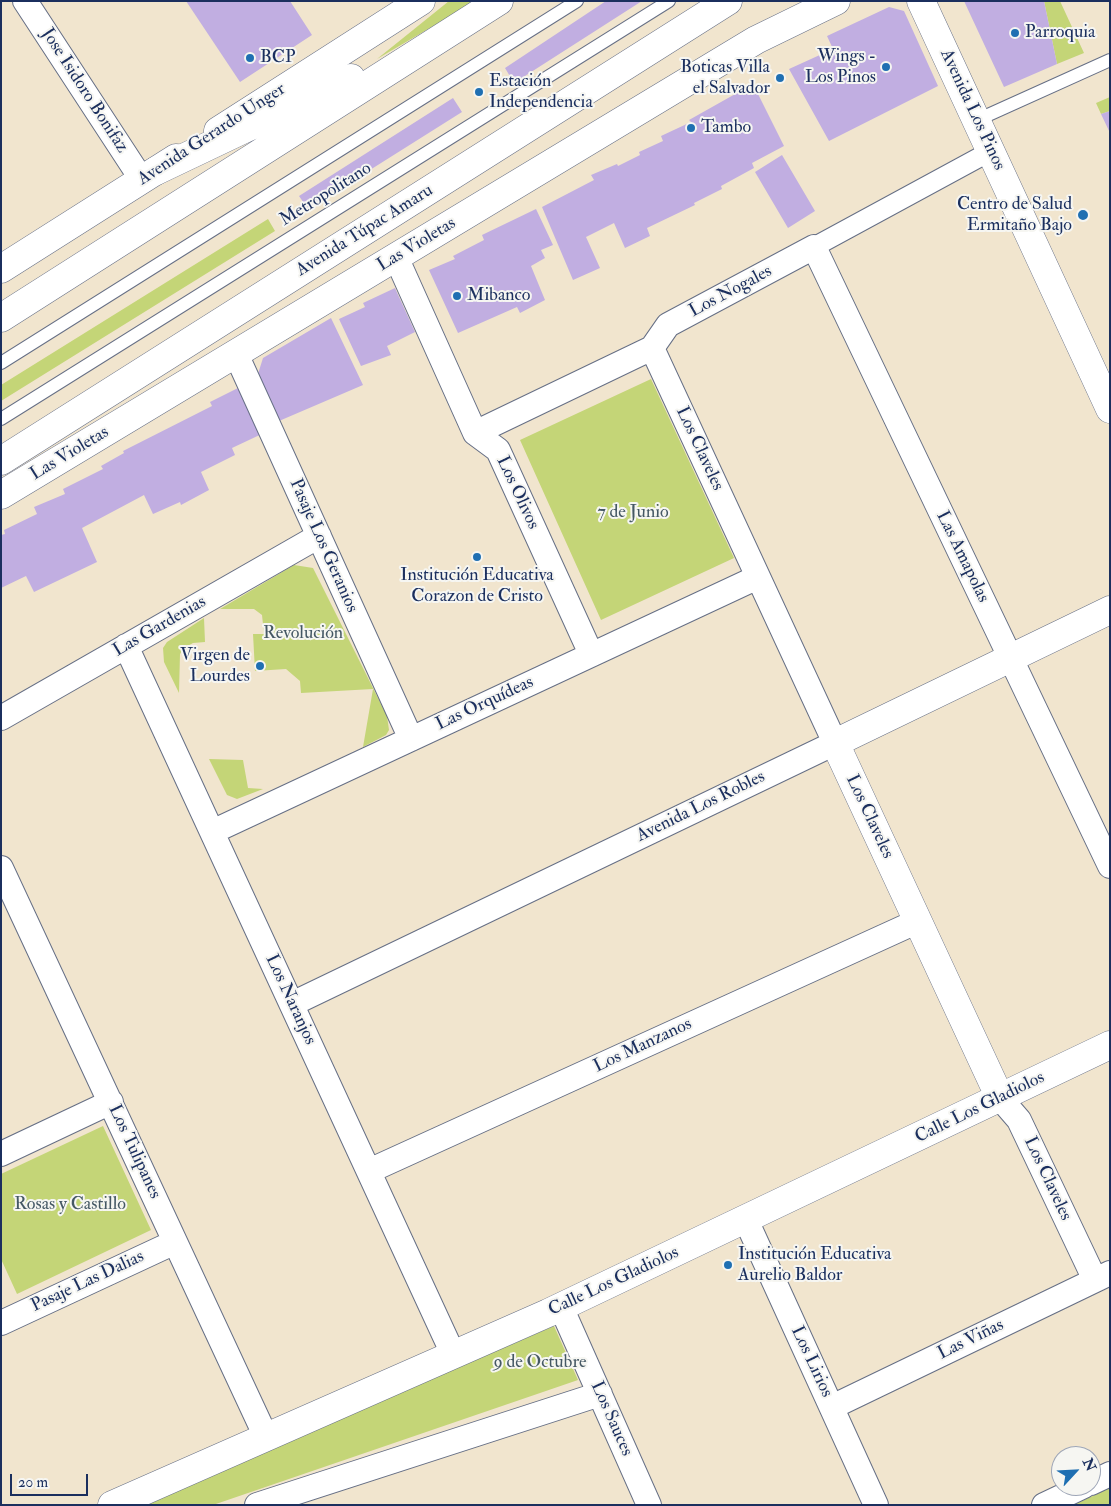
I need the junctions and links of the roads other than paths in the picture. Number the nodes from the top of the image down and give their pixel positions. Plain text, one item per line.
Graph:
1 (25, 1) edge
2 (421, 1) edge
3 (499, 1) edge
4 (577, 1) edge
5 (669, 1) edge
6 (728, 1) edge
7 (836, 1) edge
8 (921, 1) edge
9 (463, 24) junction
10 (1110, 60) edge
11 (977, 120) junction
12 (991, 150) junction
13 (149, 175) junction
14 (814, 247) junction
15 (396, 257) junction
16 (1, 269) edge
17 (1, 318) edge
18 (652, 348) junction
19 (236, 354) junction
20 (1, 363) edge
21 (1110, 409) edge
22 (1, 418) edge
23 (476, 433) junction
24 (1, 462) edge
25 (1, 495) edge
26 (318, 536) junction
27 (758, 577) junction
28 (1110, 610) edge
29 (126, 646) junction
30 (591, 654) junction
31 (1010, 658) junction
32 (1, 718) edge
33 (411, 739) junction
34 (835, 743) junction
35 (212, 832) junction
36 (1110, 866) edge
37 (1, 868) edge
38 (918, 922) junction
39 (292, 1004) junction
40 (1110, 1045) edge
41 (1000, 1098) junction
42 (111, 1102) junction
43 (1, 1154) edge
44 (369, 1171) junction
45 (746, 1220) junction
46 (175, 1242) junction
47 (1102, 1276) edge
48 (561, 1307) junction
49 (4, 1315) edge
50 (453, 1354) junction
51 (600, 1394) junction
52 (832, 1407) junction
53 (266, 1437) junction
54 (1063, 1496) edge
55 (112, 1505) edge
56 (257, 1505) edge
57 (649, 1505) edge
58 (876, 1505) edge
59 (1044, 1505) edge

1 - 13 street, Jose Isidoro Bonifaz
2 - 13 street, Avenida Gerardo Unger
3 - 9 street
4 - 20 lane, Metropolitano
5 - 22 lane, Metropolitano
6 - 24 street, Avenida Túpac Amaru
7 - 15 street, Las Violetas
8 - 11 street, Avenida Los Pinos
9 - 13 street
9 - 17 street
10 - 11 lane
11 - 12 street, Avenida Los Pinos
12 - 14 street, Los Nogales
12 - 21 street, Avenida Los Pinos
13 - 16 street, Avenida Gerardo Unger
14 - 18 street, Los Nogales
14 - 31 street, Las Amapolas
15 - 19 street, Las Violetas
15 - 23 street, Los Olivos
18 - 23 street, Los Nogales
18 - 27 street, Los Claveles
19 - 25 street, Las Violetas
19 - 26 street, Pasaje Los Geranios
23 - 30 street, Los Olivos
26 - 29 street, Las Gardenias
26 - 33 street, Pasaje Los Geranios
27 - 30 street, Las Orquídeas
27 - 34 street, Los Claveles
28 - 31 street, Avenida Los Robles
29 - 32 street, Las Gardenias
29 - 35 street, Los Naranjos
30 - 33 street, Las Orquídeas
31 - 34 street, Avenida Los Robles
31 - 36 street, Las Amapolas
33 - 35 street, Las Orquídeas
34 - 38 street, Los Claveles
34 - 39 street, Avenida Los Robles
35 - 39 street, Los Naranjos
37 - 42 street, Los Tulipanes
38 - 41 street, Los Claveles
38 - 44 street, Los Manzanos
39 - 44 street, Los Naranjos
40 - 41 street, Calle Los Gladiolos
41 - 45 street, Calle Los Gladiolos
41 - 47 street, Los Claveles
42 - 43 street
42 - 46 street, Los Tulipanes
44 - 50 street, Los Naranjos
45 - 48 street, Calle Los Gladiolos
45 - 52 street, Los Lirios
46 - 49 street, Pasaje Las Dalias
46 - 53 street, Los Tulipanes
47 - 52 street, Las Viñas
48 - 50 street, Calle Los Gladiolos
48 - 51 street, Los Sauces
50 - 53 street, Calle Los Gladiolos
51 - 56 street
51 - 57 street, Los Sauces
52 - 58 street, Los Lirios
53 - 55 street, Calle Los Gladiolos
54 - 59 street

